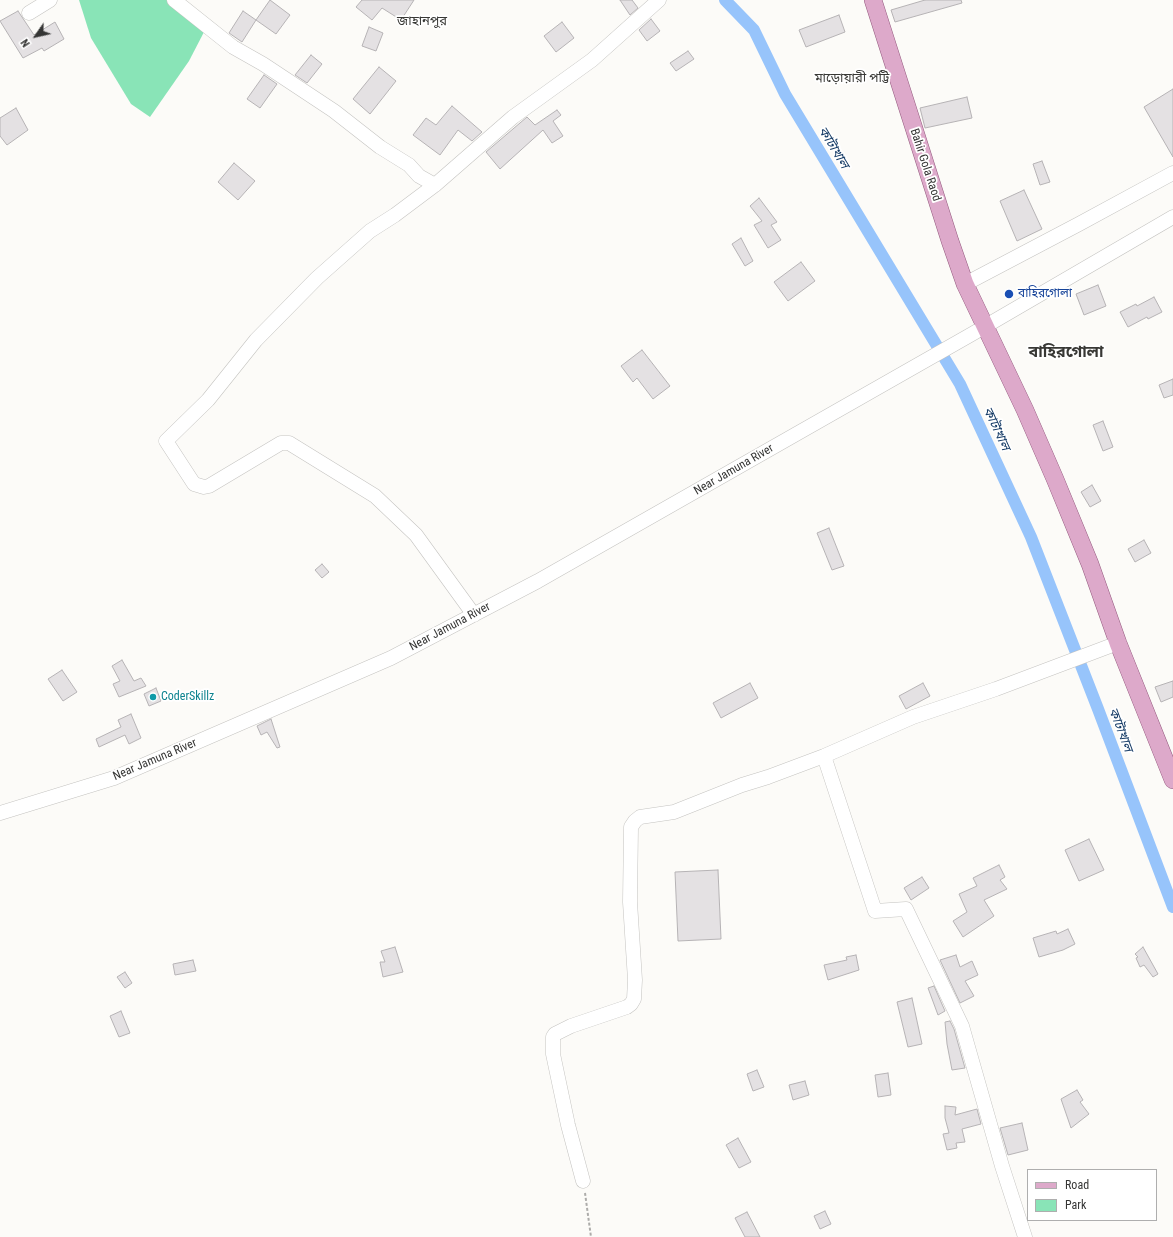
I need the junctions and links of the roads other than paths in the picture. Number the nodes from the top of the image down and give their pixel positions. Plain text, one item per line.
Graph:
1 (50, 0) edge
2 (174, 0) edge
3 (659, 0) edge
4 (873, 0) edge
5 (29, 13) dead end
6 (1173, 173) edge
7 (435, 185) junction
8 (1173, 217) edge
9 (965, 284) junction
10 (979, 330) junction
11 (474, 615) junction
12 (1112, 645) junction
13 (824, 756) junction
14 (1173, 780) edge
15 (0, 813) edge
16 (583, 1182) road end
17 (1025, 1237) edge

1 - 5 street
2 - 7 street
3 - 7 street
4 - 9 main road, Bahir Gola Raod
6 - 9 street
7 - 11 street
8 - 10 street, Near Jamuna River
9 - 10 main road, Bahir Gola Raod
10 - 11 street, Near Jamuna River
10 - 12 main road, Bahir Gola Raod
11 - 15 street, Near Jamuna River
12 - 13 street
12 - 14 main road, Bahir Gola Raod
13 - 16 street
13 - 17 street

